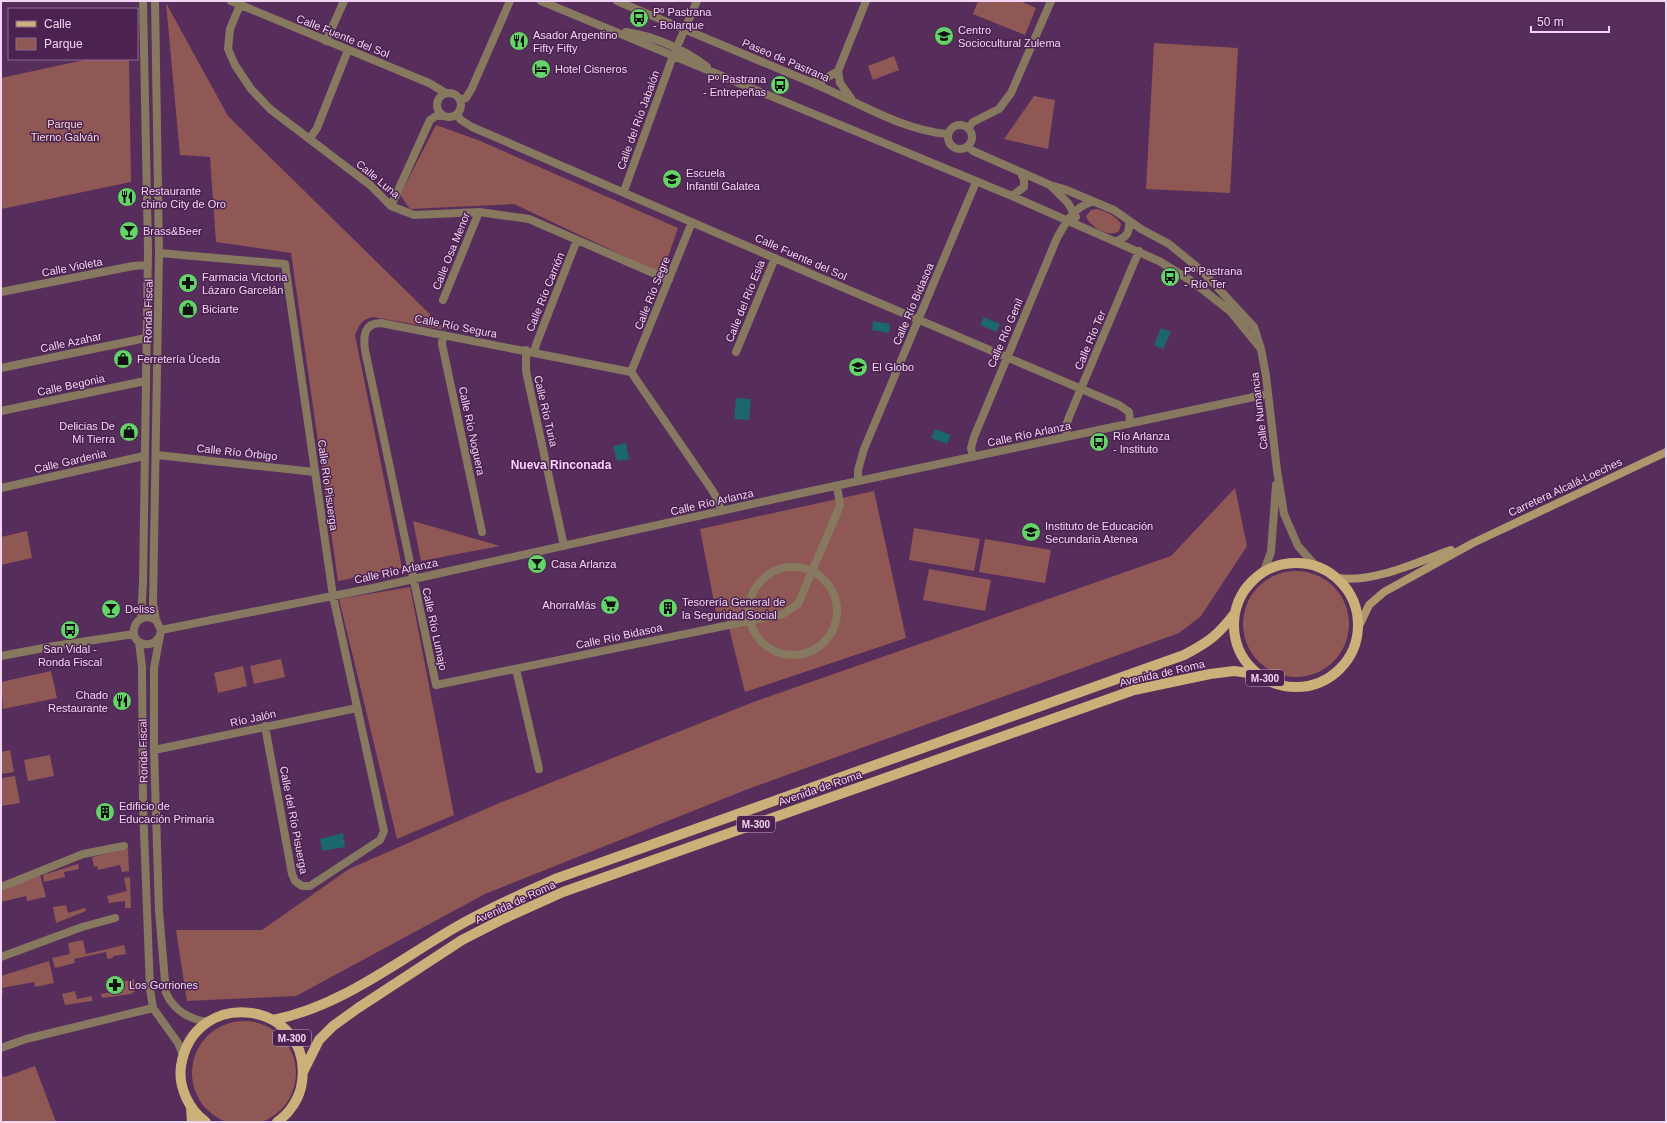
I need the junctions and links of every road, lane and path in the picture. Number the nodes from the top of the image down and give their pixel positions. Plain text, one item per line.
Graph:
1 (143, 1) edge
2 (154, 1) edge
3 (231, 1) edge
4 (344, 1) edge
5 (510, 1) edge
6 (541, 1) edge
7 (617, 1) edge
8 (697, 1) edge
9 (866, 1) edge
10 (1051, 1) edge
11 (240, 5) junction
12 (685, 29) junction
13 (326, 41) junction
14 (348, 50) junction
15 (675, 53) junction
16 (838, 70) junction
17 (811, 82) junction
18 (446, 93) junction
19 (460, 100) junction
20 (856, 103) junction
21 (457, 115) junction
22 (442, 116) junction
23 (968, 128) junction
24 (948, 134) junction
25 (310, 138) junction
26 (968, 146) junction
27 (1021, 173) junction
28 (976, 182) junction
29 (1050, 185) junction
30 (624, 191) junction
31 (1012, 196) junction
32 (1092, 202) junction
33 (391, 206) junction
34 (479, 212) junction
35 (1074, 212) junction
36 (1066, 220) junction
37 (1129, 221) junction
38 (692, 222) junction
39 (1078, 225) junction
40 (577, 240) junction
41 (1117, 241) junction
42 (1140, 252) junction
43 (160, 253) junction
44 (774, 258) junction
45 (148, 265) junction
46 (669, 280) junction
47 (1, 292) edge
48 (443, 300) dead end
49 (919, 320) junction
50 (444, 334) junction
51 (146, 338) junction
52 (1261, 349) junction
53 (530, 351) junction
54 (736, 352) dead end
55 (1007, 358) junction
56 (1, 368) edge
57 (631, 372) junction
58 (145, 381) junction
59 (1081, 389) junction
60 (1268, 394) junction
61 (1, 410) edge
62 (1130, 422) junction
63 (1067, 437) junction
64 (1666, 452) edge
65 (157, 455) junction
66 (144, 456) junction
67 (973, 457) junction
68 (1277, 470) junction
69 (315, 472) junction
70 (858, 481) junction
71 (837, 486) junction
72 (1, 488) edge
73 (721, 511) junction
74 (482, 532) dead end
75 (1473, 543) junction
76 (564, 546) junction
77 (1315, 565) junction
78 (812, 571) junction
79 (1264, 571) junction
80 (413, 578) junction
81 (1338, 578) junction
82 (334, 596) junction
83 (1235, 613) junction
84 (141, 619) junction
85 (750, 619) junction
86 (156, 620) junction
87 (1359, 626) junction
88 (161, 630) junction
89 (134, 634) junction
90 (158, 638) junction
91 (139, 642) junction
92 (1, 656) edge
93 (516, 668) junction
94 (1257, 674) junction
95 (436, 685) joint
96 (357, 708) junction
97 (265, 726) junction
98 (154, 750) junction
99 (539, 769) dead end
100 (384, 831) joint
101 (124, 846) dead end
102 (1, 887) edge
103 (147, 914) junction
104 (159, 914) junction
105 (115, 918) dead end
106 (1, 957) edge
107 (154, 1008) junction
108 (273, 1020) junction
109 (208, 1022) junction
110 (1, 1048) edge
111 (183, 1055) junction
112 (303, 1072) junction
113 (191, 1107) junction
114 (282, 1120) edge
115 (192, 1122) edge
116 (206, 1122) edge

1 - 45 street, Ronda Fiscal
2 - 43 street, Ronda Fiscal
3 - 11 street, Calle Fuente del Sol
4 - 13 street
5 - 19 street
6 - 15 street
7 - 12 street, Paseo de Pastrana
8 - 12 street, Calle del Río Jabalón
9 - 16 street
10 - 23 street
11 - 13 street, Calle Fuente del Sol
11 - 25 street, Calle Luna
12 - 15 street, Calle del Río Jabalón
12 - 17 street, Paseo de Pastrana
13 - 14 street, Calle Fuente del Sol
14 - 18 street, Calle Fuente del Sol
14 - 25 street
15 - 28 street
15 - 30 street, Calle del Río Jabalón
16 - 17 street
16 - 20 street
17 - 20 street, Paseo de Pastrana
18 - 19 street
18 - 22 street
19 - 21 street
20 - 24 street, Paseo de Pastrana
21 - 22 street
21 - 30 street, Calle Fuente del Sol
22 - 33 street
23 - 24 street
23 - 26 street
24 - 26 street
25 - 33 street, Calle Luna
26 - 27 street
27 - 29 street
27 - 31 street
28 - 31 street
28 - 49 street, Calle Río Bidasoa
29 - 32 street
29 - 35 street
30 - 38 street, Calle Fuente del Sol
31 - 36 street
32 - 35 street
32 - 37 street
33 - 34 street, Calle Luna
34 - 40 street, Calle Luna
34 - 48 street, Calle Osa Menor
35 - 36 street
35 - 39 street
36 - 39 street
36 - 55 street, Calle Río Genil
37 - 41 street
37 - 52 street
38 - 44 street, Calle Fuente del Sol
38 - 46 street, Calle Río Segre
39 - 41 street
40 - 46 street, Calle Luna
40 - 53 street, Calle Río Carrión
41 - 42 street
42 - 52 street
42 - 59 street, Calle Río Ter
43 - 65 street, Ronda Fiscal
43 - 69 street, Calle Río Pisuerga
44 - 49 street, Calle Fuente del Sol
44 - 54 street, Calle del Río Esla
45 - 47 street, Calle Violeta
45 - 51 street, Ronda Fiscal
46 - 57 street, Calle Río Segre
49 - 55 street, Calle Fuente del Sol
49 - 70 street, Calle Río Bidasoa
50 - 53 street, Calle Río Segura
50 - 74 street, Calle Río Noguera
50 - 80 street, Calle Río Segura
51 - 56 street, Calle Azahar
51 - 58 street, Ronda Fiscal
52 - 60 street, Calle Numancia
53 - 57 street, Calle Río Segura
53 - 76 street, Calle Río Turia
55 - 59 street, Calle Fuente del Sol
55 - 67 street, Calle Río Genil
57 - 73 street
58 - 61 street, Calle Begonia
58 - 66 street, Ronda Fiscal
59 - 62 street, Calle Fuente del Sol
59 - 63 street, Calle Río Ter
60 - 62 street, Calle Río Arlanza
60 - 68 street, Calle Numancia
62 - 63 street, Calle Río Arlanza
63 - 67 street, Calle Río Arlanza
64 - 75 main road, Carretera Alcalá-Loeches / M-300
65 - 69 street, Calle Río Órbigo
65 - 86 street, Ronda Fiscal
66 - 72 street, Calle Gardenia
66 - 84 street, Ronda Fiscal
67 - 70 street, Calle Río Arlanza
68 - 77 street, Calle Numancia
68 - 79 street, Calle Numancia
69 - 82 street, Calle Río Pisuerga
70 - 71 street, Calle Río Arlanza
71 - 73 street, Calle Río Arlanza
71 - 78 street, Calle Río Bidasoa
73 - 76 street, Calle Río Arlanza
75 - 81 main road, Carretera Alcalá-Loeches / M-300
75 - 87 main road, Carretera Alcalá-Loeches / M-300
76 - 80 street, Calle Río Arlanza
77 - 79 main road, M-300
77 - 81 main road, M-300
78 - 85 street, Calle Río Bidasoa
78 - 85 street
78 - 85 street
79 - 83 main road, M-300
80 - 82 street, Calle Río Arlanza
80 - 95 street, Calle Río Lumajo
81 - 87 main road, M-300
82 - 88 street, Calle Río Arlanza
82 - 96 street, Calle Río Pisuerga
83 - 94 main road, M-300
83 - 108 main road, Avenida de Roma / M-300
84 - 86 street
84 - 89 street, Ronda Fiscal
85 - 93 street, Calle Río Bidasoa
86 - 88 street, Ronda Fiscal
87 - 94 main road, M-300
88 - 90 street, Ronda Fiscal
89 - 91 street, Ronda Fiscal
89 - 92 street
90 - 91 street
90 - 98 street, Ronda Fiscal
91 - 103 street, Ronda Fiscal
93 - 95 street, Calle Río Bidasoa
93 - 99 street
94 - 112 main road, Avenida de Roma / M-300
96 - 97 street, Río Jalón
96 - 100 street, Calle Río Pisuerga
97 - 98 street, Río Jalón
97 - 100 street, Calle del Río Pisuerga
98 - 104 street, Ronda Fiscal
101 - 102 street
103 - 104 street
103 - 107 street, Ronda Fiscal
104 - 109 street, Ronda Fiscal
105 - 106 street
107 - 110 street
107 - 111 street, Ronda Fiscal
108 - 109 main road, M-300
108 - 112 main road, M-300
109 - 111 main road, M-300
111 - 113 main road, M-300
112 - 114 main road, M-300
113 - 115 main road, M-300
113 - 116 main road, M-300

